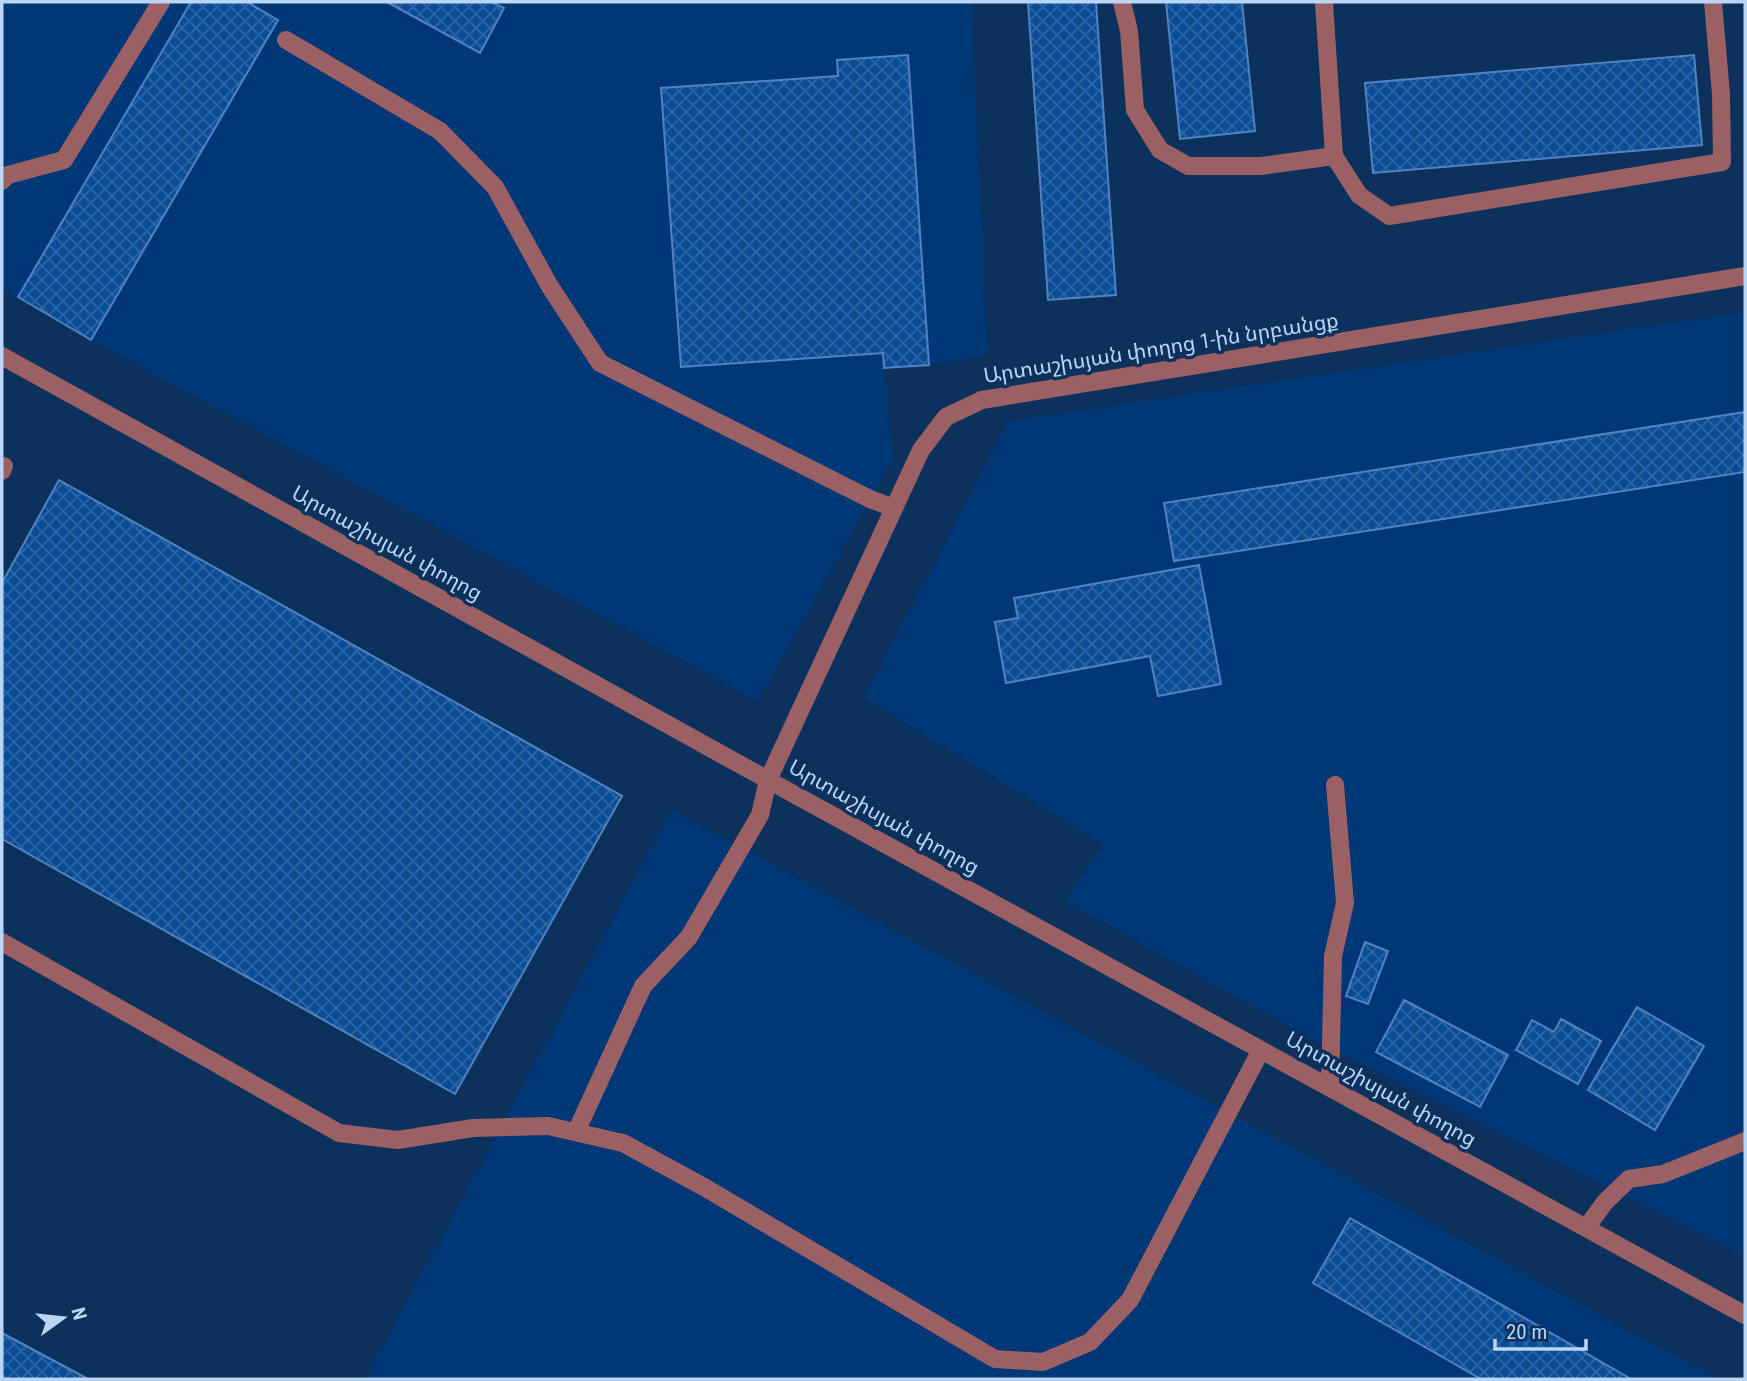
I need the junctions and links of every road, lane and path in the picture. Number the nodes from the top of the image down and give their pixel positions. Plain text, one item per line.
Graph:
1 (161, 2) edge
2 (1122, 2) edge
3 (1324, 2) edge
4 (1713, 2) edge
5 (286, 40) dead end
6 (1334, 156) junction
7 (2, 181) edge
8 (1745, 276) edge
9 (2, 356) edge
10 (894, 508) junction
11 (768, 780) junction
12 (1335, 785) dead end
13 (2, 942) edge
14 (1261, 1050) junction
15 (1330, 1087) junction
16 (576, 1132) junction
17 (1745, 1141) edge
18 (1586, 1228) junction
19 (1745, 1315) edge

1 - 7 street
2 - 6 street
3 - 6 street
4 - 6 street
5 - 10 street
8 - 10 street, Արտաշիսյան փողոց 1-ին նրբանցք
9 - 11 street, Արտաշիսյան փողոց
10 - 11 street, Արտաշիսյան փողոց 1-ին նրբանցք
11 - 14 street, Արտաշիսյան փողոց
11 - 16 street, Արտաշիսյան փողոց 1-ին նրբանցք
12 - 15 street
13 - 16 street
14 - 15 street, Արտաշիսյան փողոց
14 - 16 street
15 - 18 street, Արտաշիսյան փողոց
17 - 18 street
18 - 19 street, Արտաշիսյան փողոց

